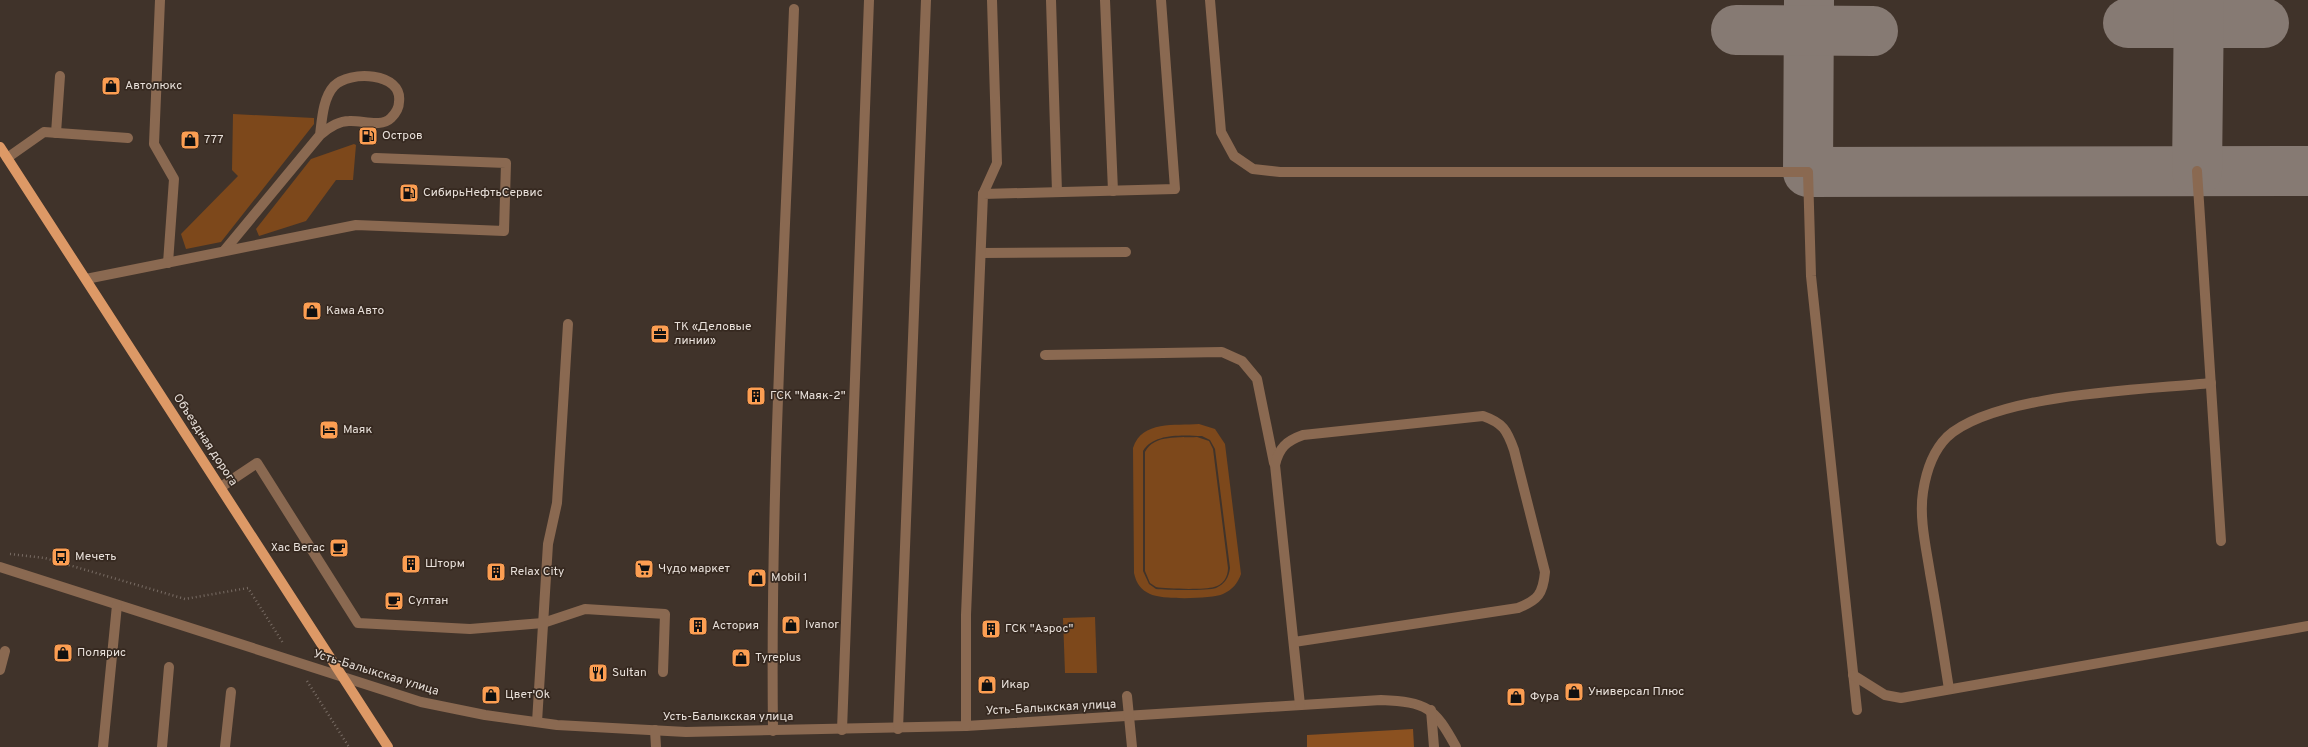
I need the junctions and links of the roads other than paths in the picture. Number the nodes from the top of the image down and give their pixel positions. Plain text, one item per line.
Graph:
1 (160, 0) edge
2 (870, 0) edge
3 (926, 0) edge
4 (992, 0) edge
5 (1051, 0) edge
6 (1105, 0) edge
7 (1162, 0) edge
8 (1210, 0) edge
9 (794, 9) dead end
10 (60, 76) dead end
11 (56, 133) junction
12 (320, 135) junction
13 (128, 138) dead end
14 (0, 147) edge
15 (7, 158) junction
16 (376, 158) dead end
17 (2197, 171) dead end
18 (1113, 191) junction
19 (1057, 192) junction
20 (984, 194) junction
21 (224, 251) junction
22 (1126, 252) dead end
23 (981, 253) junction
24 (168, 263) junction
25 (86, 280) junction
26 (568, 324) dead end
27 (1045, 355) dead end
28 (2211, 383) junction
29 (1275, 465) junction
30 (221, 487) junction
31 (2221, 541) dead end
32 (0, 567) edge
33 (117, 605) junction
34 (543, 623) junction
35 (2308, 626) edge
36 (1294, 642) junction
37 (6, 651) dead end
38 (169, 667) dead end
39 (0, 670) edge
40 (663, 672) dead end
41 (1853, 675) junction
42 (344, 677) junction
43 (1949, 690) junction
44 (231, 692) dead end
45 (1127, 696) dead end
46 (1300, 705) junction
47 (1431, 710) junction
48 (1857, 710) dead end
49 (1130, 717) junction
50 (537, 722) junction
51 (966, 726) junction
52 (898, 729) junction
53 (656, 730) junction
54 (842, 730) junction
55 (773, 731) junction
56 (103, 747) edge
57 (162, 747) edge
58 (225, 747) edge
59 (388, 747) edge
60 (656, 747) edge
61 (1132, 747) edge
62 (1434, 747) edge
63 (1456, 747) edge

1 - 24 street
2 - 54 street
3 - 52 street
4 - 20 street
5 - 19 street
6 - 18 street
7 - 18 street
8 - 41 street
9 - 55 street
10 - 11 street
11 - 13 street
11 - 15 street
12 - 12 street
12 - 21 street
14 - 15 main road, Объездная дорога
15 - 25 main road, Объездная дорога
16 - 21 street
17 - 28 street
18 - 19 street
19 - 20 street
20 - 23 street
21 - 24 street
22 - 23 street
23 - 51 street
24 - 25 street
25 - 30 main road, Объездная дорога
26 - 34 street
27 - 29 street
28 - 31 street
28 - 43 street
29 - 36 street
29 - 36 street
30 - 34 street
30 - 42 main road, Объездная дорога
32 - 33 street, Усть-Балыкская улица
33 - 42 street, Усть-Балыкская улица
33 - 56 street
34 - 40 street
34 - 50 street
35 - 43 street
36 - 46 street
37 - 39 street
38 - 57 street
41 - 43 street
41 - 48 street
42 - 50 street, Усть-Балыкская улица
42 - 59 main road, Объездная дорога
44 - 58 street
45 - 49 street
46 - 47 street, Усть-Балыкская улица
46 - 49 street, Усть-Балыкская улица
47 - 62 street
47 - 63 street, Усть-Балыкская улица
49 - 51 street, Усть-Балыкская улица
49 - 61 street
50 - 53 street, Усть-Балыкская улица
51 - 52 street, Усть-Балыкская улица
52 - 54 street, Усть-Балыкская улица
53 - 55 street, Усть-Балыкская улица
53 - 60 street
54 - 55 street, Усть-Балыкская улица

